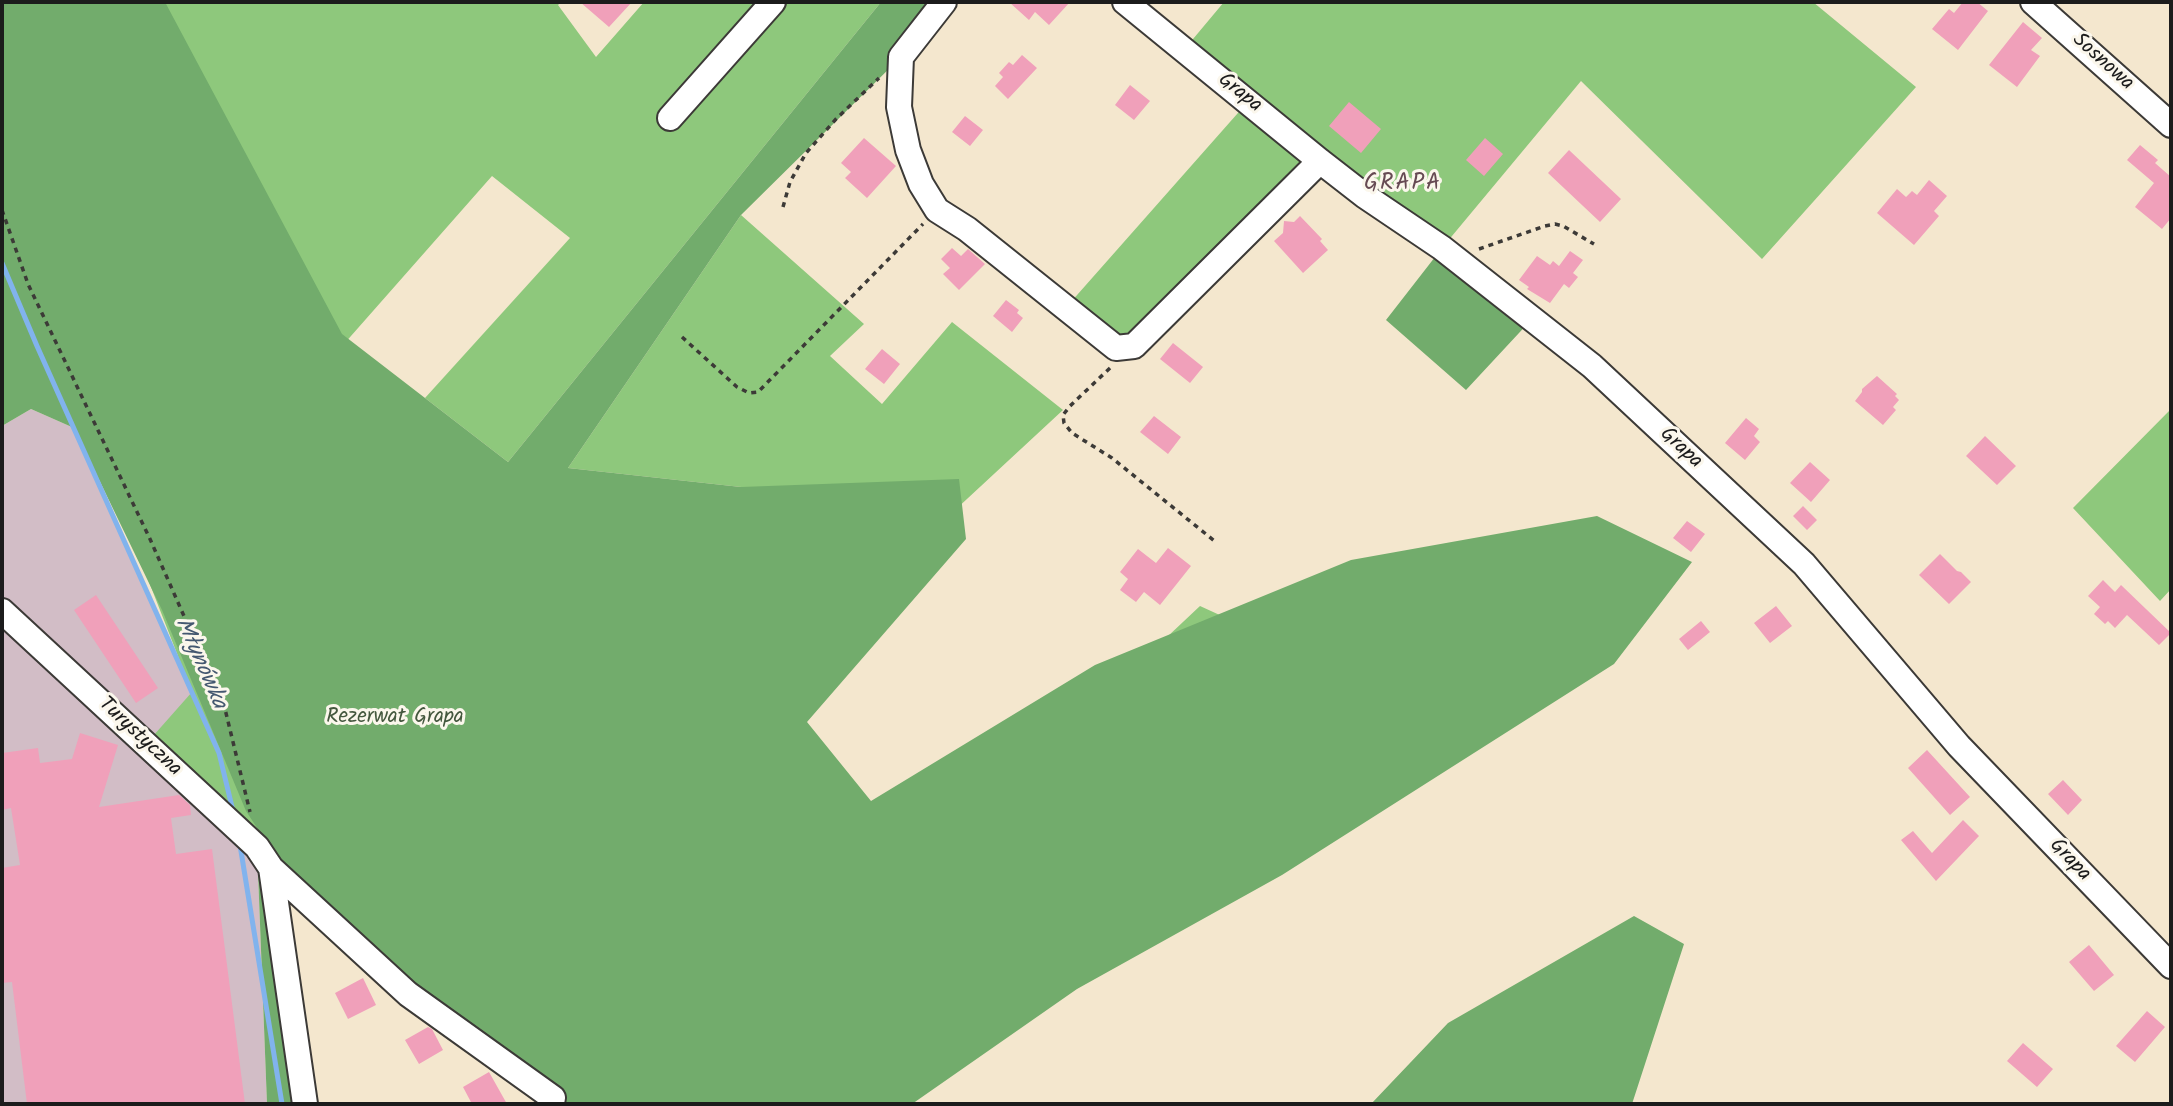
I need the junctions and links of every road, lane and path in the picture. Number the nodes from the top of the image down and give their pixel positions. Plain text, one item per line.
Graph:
1 (773, 2) edge
2 (944, 2) edge
3 (1125, 2) edge
4 (2033, 2) edge
5 (901, 57) junction
6 (670, 118) dead end
7 (2171, 125) edge
8 (1320, 162) junction
9 (783, 207) dead end
10 (2, 210) edge
11 (937, 210) junction
12 (1594, 244) dead end
13 (1454, 258) junction
14 (682, 337) dead end
15 (1125, 347) junction
16 (1216, 543) dead end
17 (2, 611) edge
18 (257, 846) junction
19 (271, 868) junction
20 (2171, 966) edge
21 (553, 1098) dead end
22 (305, 1104) edge

1 - 6 street
2 - 5 street
3 - 8 street, Grapa
4 - 7 street, Sosnowa
5 - 9 path
5 - 11 street
8 - 13 street, Grapa
8 - 15 street
10 - 18 path
11 - 14 path
11 - 15 street
12 - 13 path
13 - 20 street, Grapa
15 - 16 path
17 - 18 street, Turystyczna
18 - 19 street, Turystyczna
19 - 21 street, Turystyczna
19 - 22 street, Turystyczna

